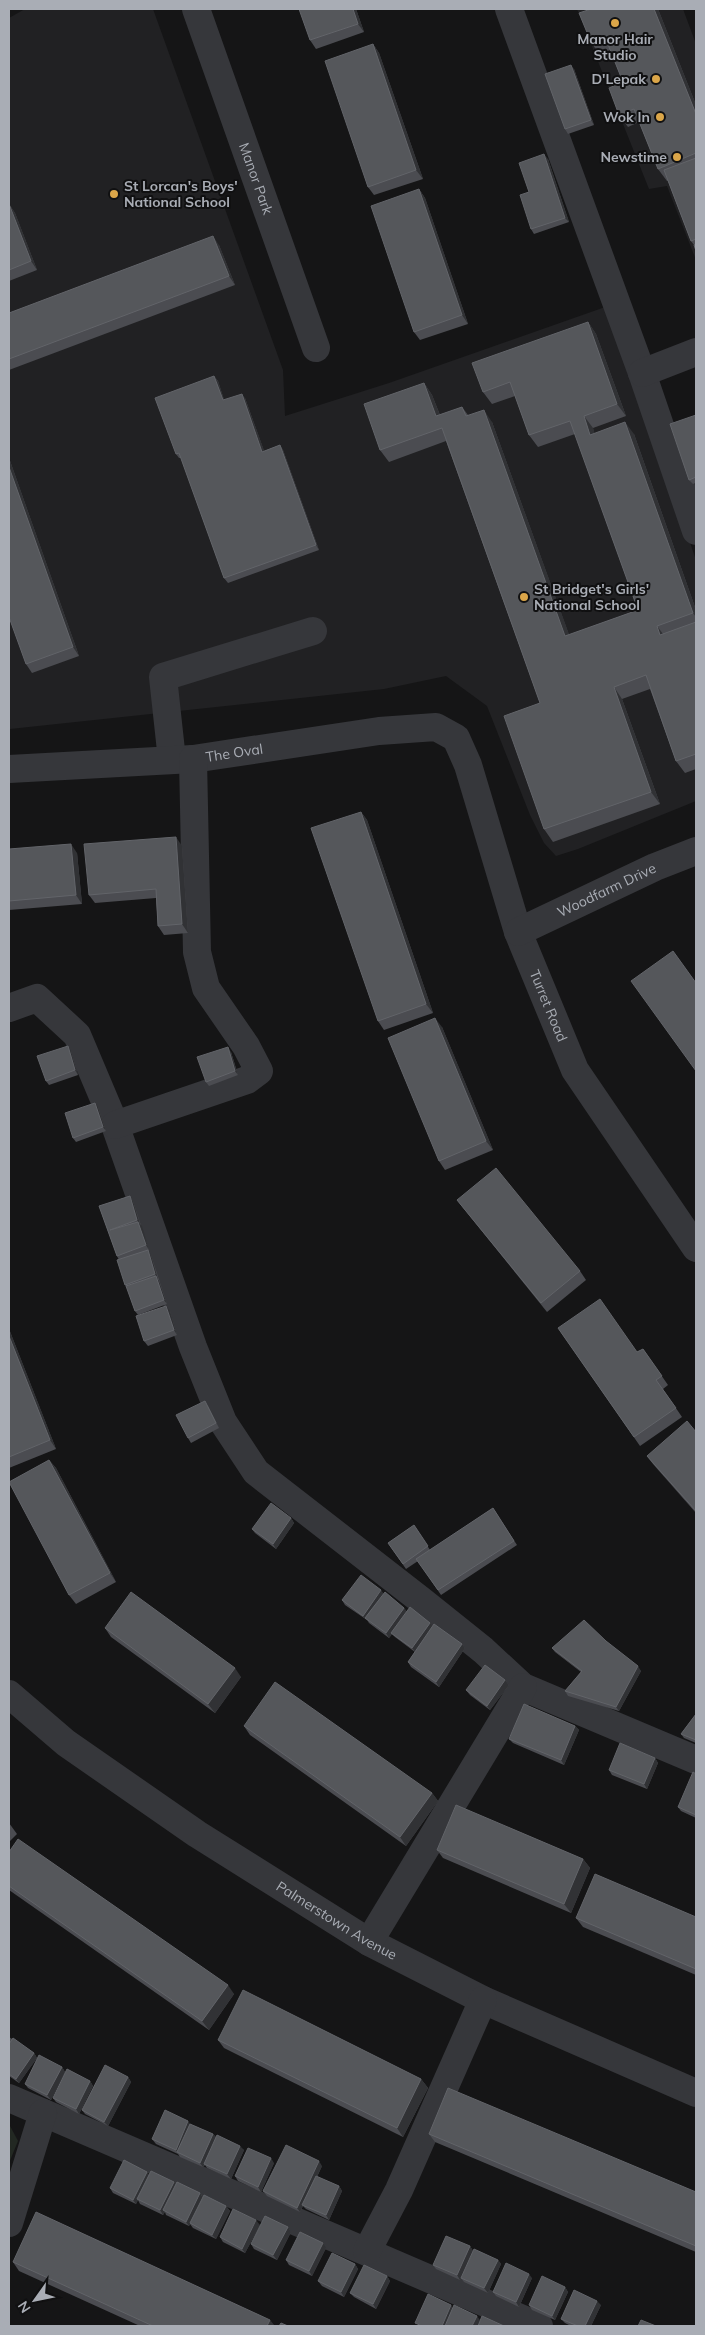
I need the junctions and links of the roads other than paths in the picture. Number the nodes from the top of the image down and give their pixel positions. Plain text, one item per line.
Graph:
1 (196, 9) edge
2 (509, 9) edge
3 (316, 348) dead end
4 (696, 352) edge
5 (642, 373) junction
6 (696, 530) edge
7 (312, 630) dead end
8 (456, 738) joint
9 (182, 759) junction
10 (9, 769) edge
11 (696, 851) edge
12 (518, 932) junction
13 (9, 1008) edge
14 (115, 1125) junction
15 (696, 1248) edge
16 (524, 1687) junction
17 (9, 1694) edge
18 (696, 1760) edge
19 (369, 1942) junction
20 (483, 2000) junction
21 (696, 2093) edge
22 (9, 2098) edge
23 (43, 2113) junction
24 (9, 2223) edge
25 (367, 2251) junction
26 (539, 2326) edge

1 - 3 street, Manor Park
2 - 5 street
4 - 5 street
5 - 6 street
7 - 9 street
8 - 9 street, The Oval
8 - 12 street, Turret Road
9 - 10 street, The Oval
9 - 14 street
11 - 12 street, Woodfarm Drive
12 - 15 street, Turret Road
13 - 14 street
14 - 16 street
16 - 18 street
16 - 19 street
17 - 19 street, Palmerstown Avenue
19 - 20 street, Palmerstown Avenue
20 - 21 street, Palmerstown Avenue
20 - 25 street
22 - 23 street
23 - 24 street
23 - 25 street
25 - 26 street

